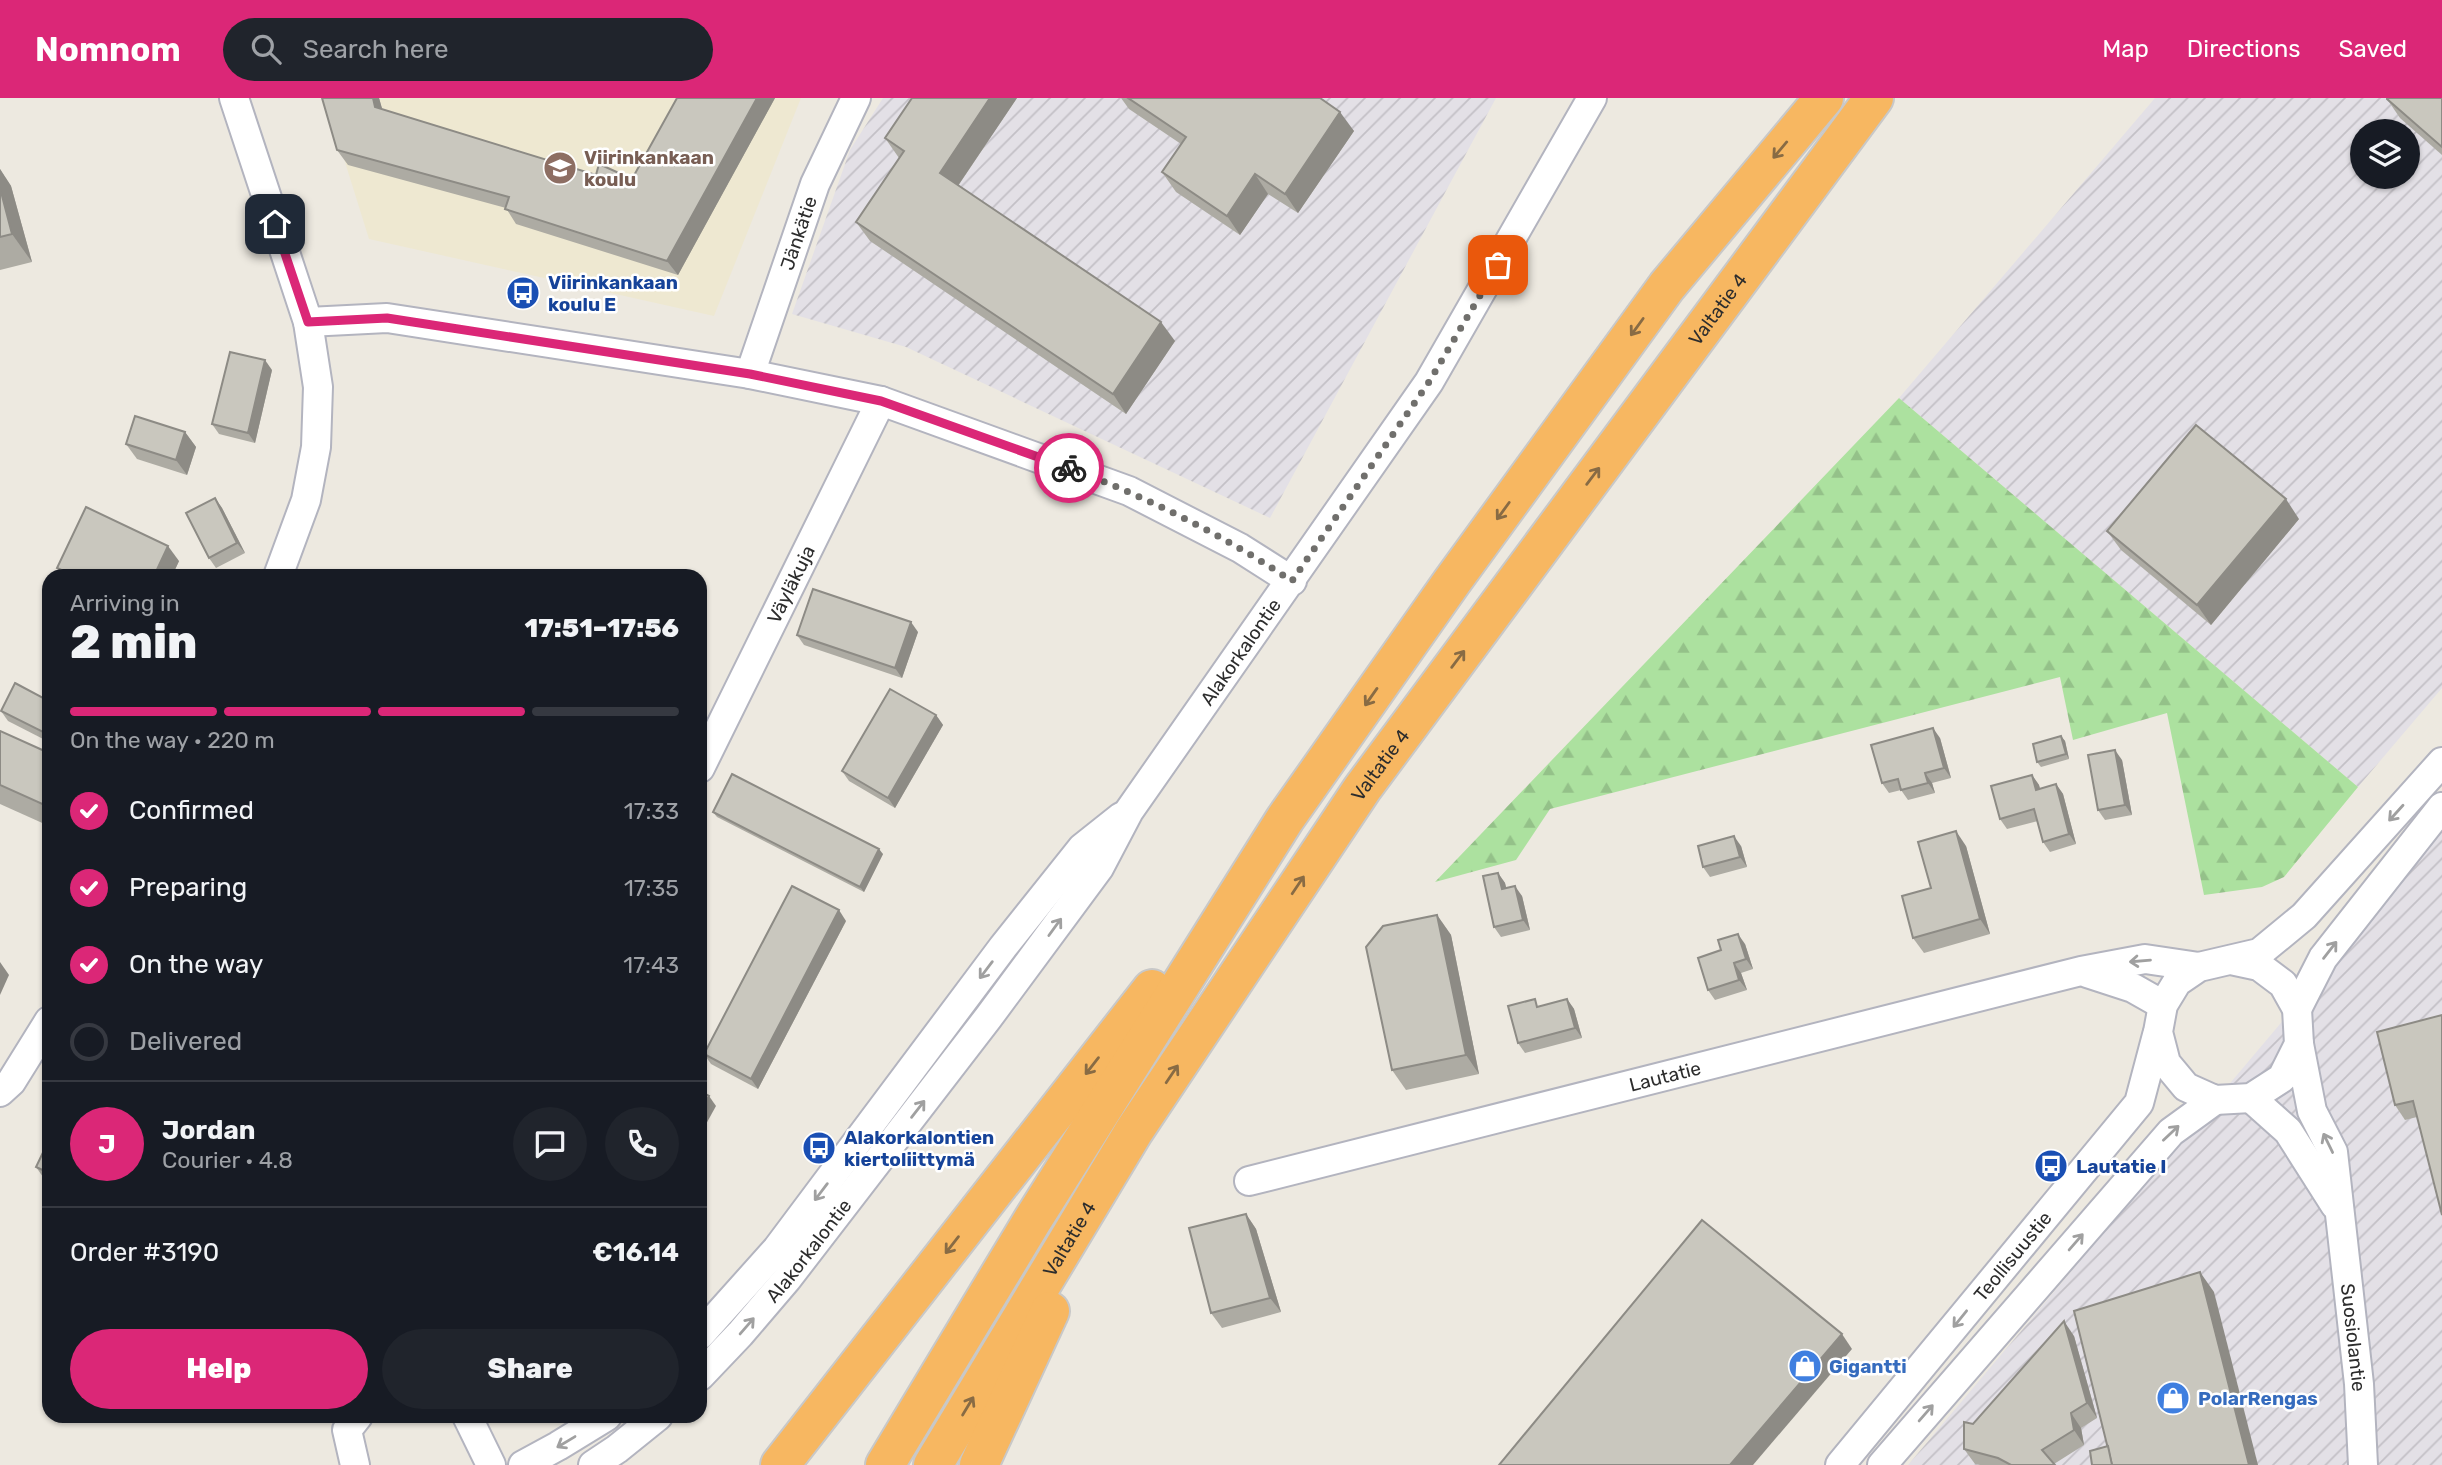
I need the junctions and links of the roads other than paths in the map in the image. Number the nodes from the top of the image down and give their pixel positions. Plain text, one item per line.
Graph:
1 (234, 98) edge
2 (856, 98) edge
3 (1592, 98) edge
4 (1824, 98) edge
5 (1874, 98) edge
6 (308, 322) junction
7 (750, 374) junction
8 (881, 401) junction
9 (281, 569) edge
10 (1292, 581) junction
11 (707, 754) edge
12 (2442, 762) edge
13 (2442, 807) edge
14 (1129, 811) junction
15 (1284, 819) junction
16 (2231, 960) junction
17 (2199, 967) junction
18 (2081, 971) junction
19 (2297, 1009) junction
20 (2161, 1018) junction
21 (42, 1032) edge
22 (2299, 1044) junction
23 (0, 1092) edge
24 (2251, 1098) junction
25 (2215, 1100) junction
26 (1134, 1131) junction
27 (1249, 1181) dead end
28 (2339, 1210) junction
29 (707, 1327) edge
30 (707, 1369) edge
31 (352, 1423) edge
32 (470, 1423) edge
33 (596, 1423) edge
34 (650, 1423) edge
35 (1843, 1464) edge
36 (355, 1465) edge
37 (491, 1465) edge
38 (523, 1465) edge
39 (593, 1465) edge
40 (780, 1465) edge
41 (885, 1465) edge
42 (933, 1465) edge
43 (979, 1465) edge
44 (1882, 1465) edge
45 (2363, 1465) edge

1 - 6 street
2 - 7 street, Jänkätie
3 - 10 street, Alakorkalontie
4 -> 15 highway
26 -> 5 highway, Valtatie 4
6 - 7 street
6 - 9 street
7 - 8 street
8 - 10 street
8 - 11 street, Väyläkuja
10 - 14 street, Alakorkalontie
12 -> 16 street
19 -> 13 street
14 -> 29 street, Alakorkalontie
30 -> 14 street, Alakorkalontie
15 -> 40 highway
15 - 41 highway
16 - 17 street
16 - 19 street
17 -> 18 street, Lautatie
17 - 20 street
18 - 20 street
18 - 27 street, Lautatie
19 - 22 street
20 - 25 street
20 -> 35 street, Teollisuustie
21 - 23 street
22 - 24 street
28 -> 22 street, Suosiolantie
24 - 25 street
24 - 28 street, Suosiolantie
44 -> 25 street, Teollisuustie
42 -> 26 highway, Valtatie 4
26 - 43 highway
28 - 45 street, Suosiolantie
31 - 36 street
32 - 37 street
33 -> 38 street
34 - 39 street

